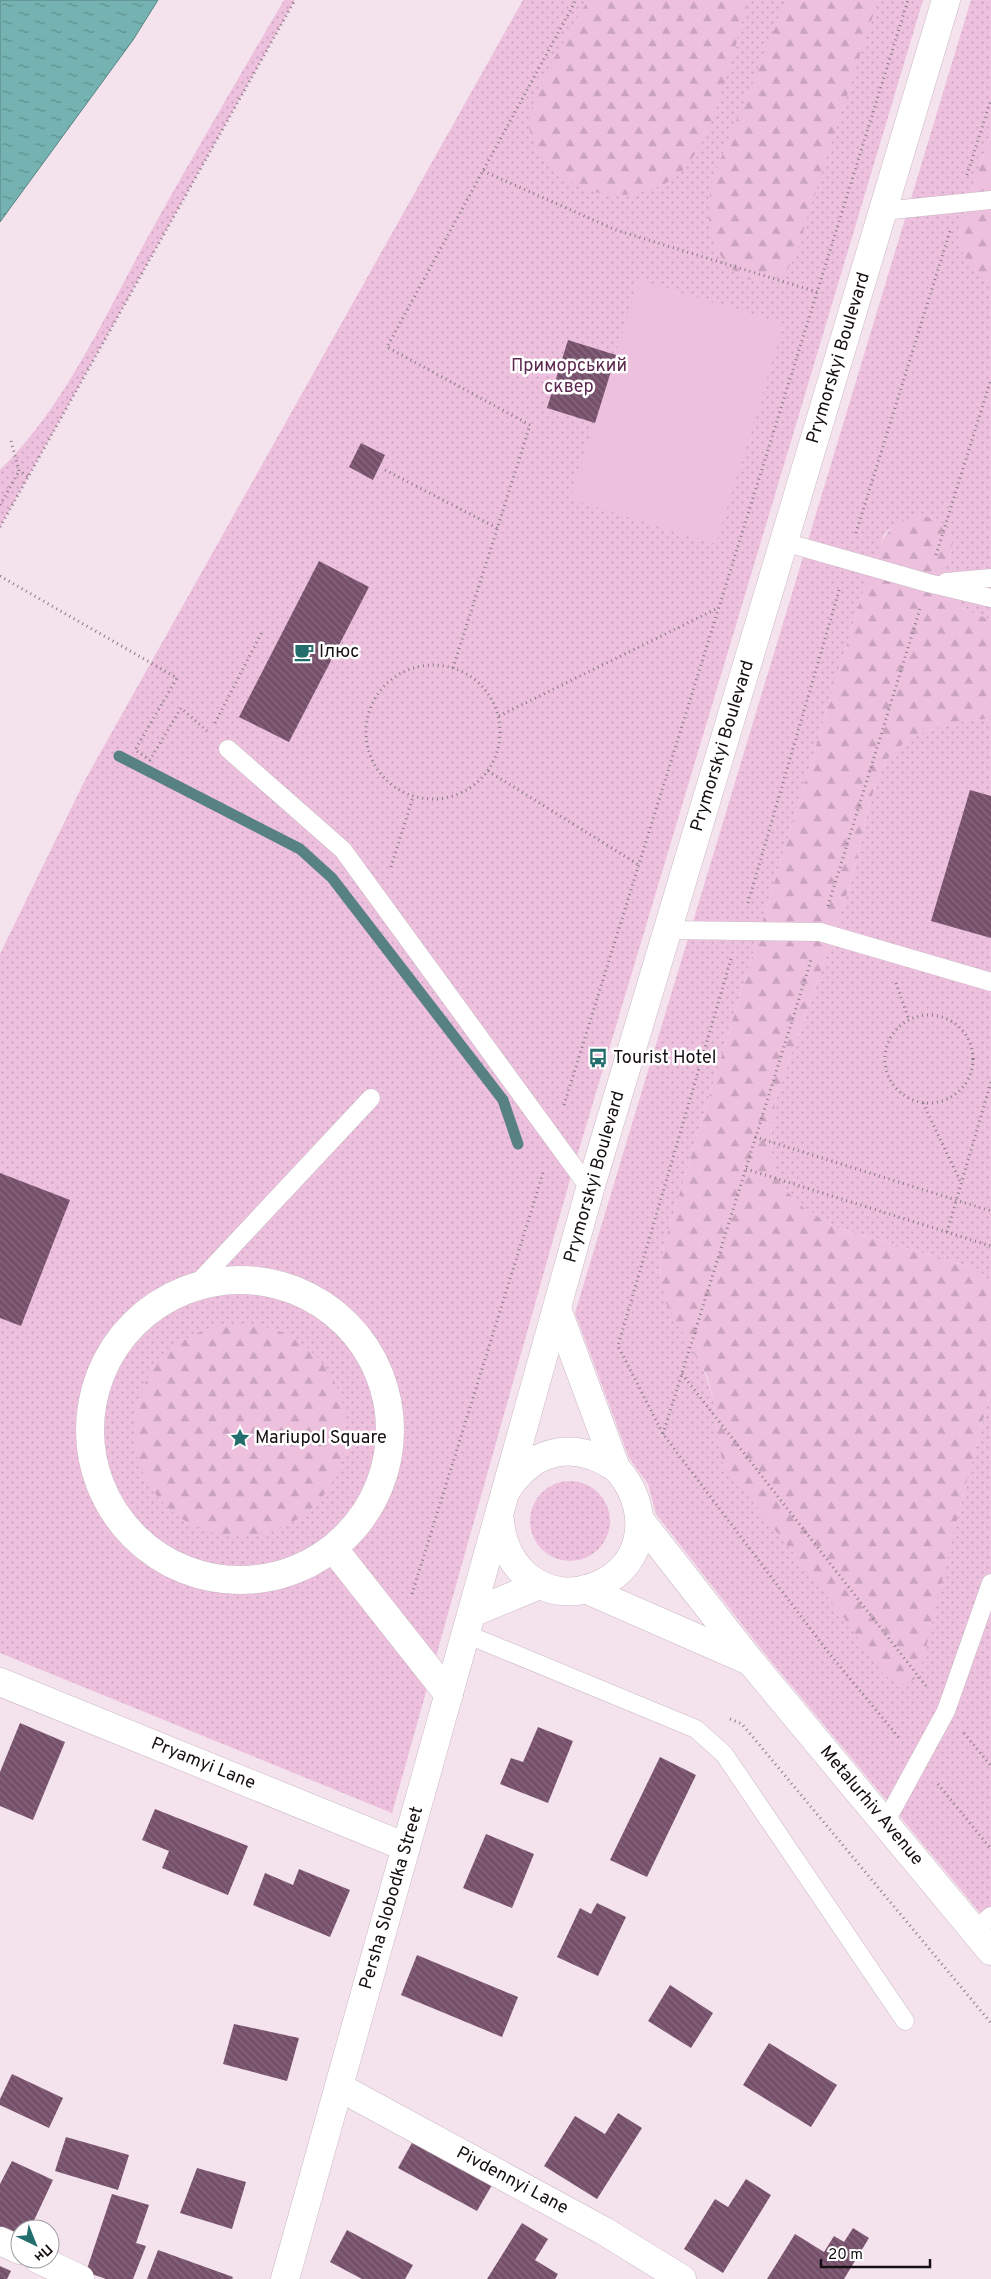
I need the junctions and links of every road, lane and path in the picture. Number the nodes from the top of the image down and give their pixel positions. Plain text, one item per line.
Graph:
1 (295, 0) edge
2 (576, 0) edge
3 (908, 0) edge
4 (946, 0) edge
5 (991, 99) edge
6 (483, 171) junction
7 (991, 200) edge
8 (959, 203) junction
9 (883, 210) junction
10 (817, 292) junction
11 (11, 441) dead end
12 (384, 470) dead end
13 (19, 471) junction
14 (29, 477) junction
15 (0, 505) edge
16 (0, 527) edge
17 (497, 528) junction
18 (784, 542) junction
19 (848, 560) junction
20 (0, 576) edge
21 (991, 578) edge
22 (928, 583) junction
23 (991, 598) edge
24 (719, 608) junction
25 (263, 630) dead end
26 (453, 668) junction
27 (498, 716) junction
28 (228, 749) dead end
29 (488, 771) junction
30 (413, 796) junction
31 (639, 865) junction
32 (380, 900) junction
33 (668, 930) junction
34 (740, 931) junction
35 (991, 982) edge
36 (991, 1082) edge
37 (371, 1098) dead end
38 (923, 1103) junction
39 (755, 1138) dead end
40 (554, 1139) junction
41 (746, 1169) dead end
42 (961, 1183) junction
43 (590, 1189) junction
44 (956, 1200) junction
45 (991, 1211) edge
46 (947, 1232) junction
47 (991, 1246) edge
48 (195, 1286) junction
49 (557, 1309) junction
50 (682, 1374) dead end
51 (616, 1468) junction
52 (503, 1505) junction
53 (640, 1520) junction
54 (333, 1548) junction
55 (991, 1583) edge
56 (540, 1585) junction
57 (585, 1589) junction
58 (469, 1624) junction
59 (400, 1632) junction
60 (751, 1662) junction
61 (0, 1682) edge
62 (449, 1695) junction
63 (946, 1711) junction
64 (742, 1724) dead end
65 (918, 1761) junction
66 (991, 1766) edge
67 (885, 1823) junction
68 (406, 1847) junction
69 (991, 1849) edge
70 (985, 1932) edge
71 (905, 2021) dead end
72 (991, 2023) edge
73 (339, 2087) junction
74 (59, 2269) edge
75 (80, 2279) edge
76 (286, 2279) edge
77 (682, 2279) edge

1 - 14 path
2 - 6 path
3 - 10 path
4 - 9 street, Prymorskyi Boulevard
5 - 8 path
6 - 10 path
6 - 17 path
7 - 8 lane
8 - 9 lane
8 - 19 path
9 - 18 street, Prymorskyi Boulevard
10 - 24 path
11 - 13 path
12 - 17 path
13 - 14 path
13 - 15 path
14 - 16 path
17 - 26 path
18 - 19 lane
18 - 33 street, Prymorskyi Boulevard
19 - 22 lane
19 - 34 path
20 - 25 path
21 - 22 lane
22 - 23 lane
24 - 27 path
24 - 31 path
26 - 27 path
26 - 30 path
27 - 29 path
28 - 32 lane
29 - 30 path
29 - 31 path
30 - 32 path
31 - 40 path
32 - 40 lane
33 - 34 lane
33 - 43 street, Prymorskyi Boulevard
34 - 35 lane
34 - 65 path
36 - 42 path
37 - 48 lane
38 - 38 path
38 - 42 path
39 - 44 path
40 - 43 lane
40 - 59 path
41 - 46 path
42 - 44 path
43 - 49 street, Prymorskyi Boulevard
44 - 45 path
44 - 46 path
46 - 47 path
48 - 54 street
48 - 54 street
49 - 51 street
49 - 52 street, Prymorskyi Boulevard
50 - 63 path
51 - 52 street
51 - 53 street
52 - 56 street
52 - 58 street, Persha Slobodka Street
53 - 57 street
53 - 60 street, Metalurhiv Avenue
54 - 59 street
55 - 63 lane
56 - 57 street
56 - 58 street
57 - 60 street
58 - 62 street, Persha Slobodka Street
58 - 71 lane
59 - 62 street
60 - 67 street, Metalurhiv Avenue
61 - 68 street, Pryamyi Lane
62 - 68 street, Persha Slobodka Street
63 - 65 lane
63 - 66 path
64 - 72 path
65 - 67 lane
65 - 69 path
67 - 70 street, Metalurhiv Avenue
68 - 73 street, Persha Slobodka Street
73 - 76 street, Persha Slobodka Street
73 - 77 street, Pivdennyi Lane
74 - 75 street

